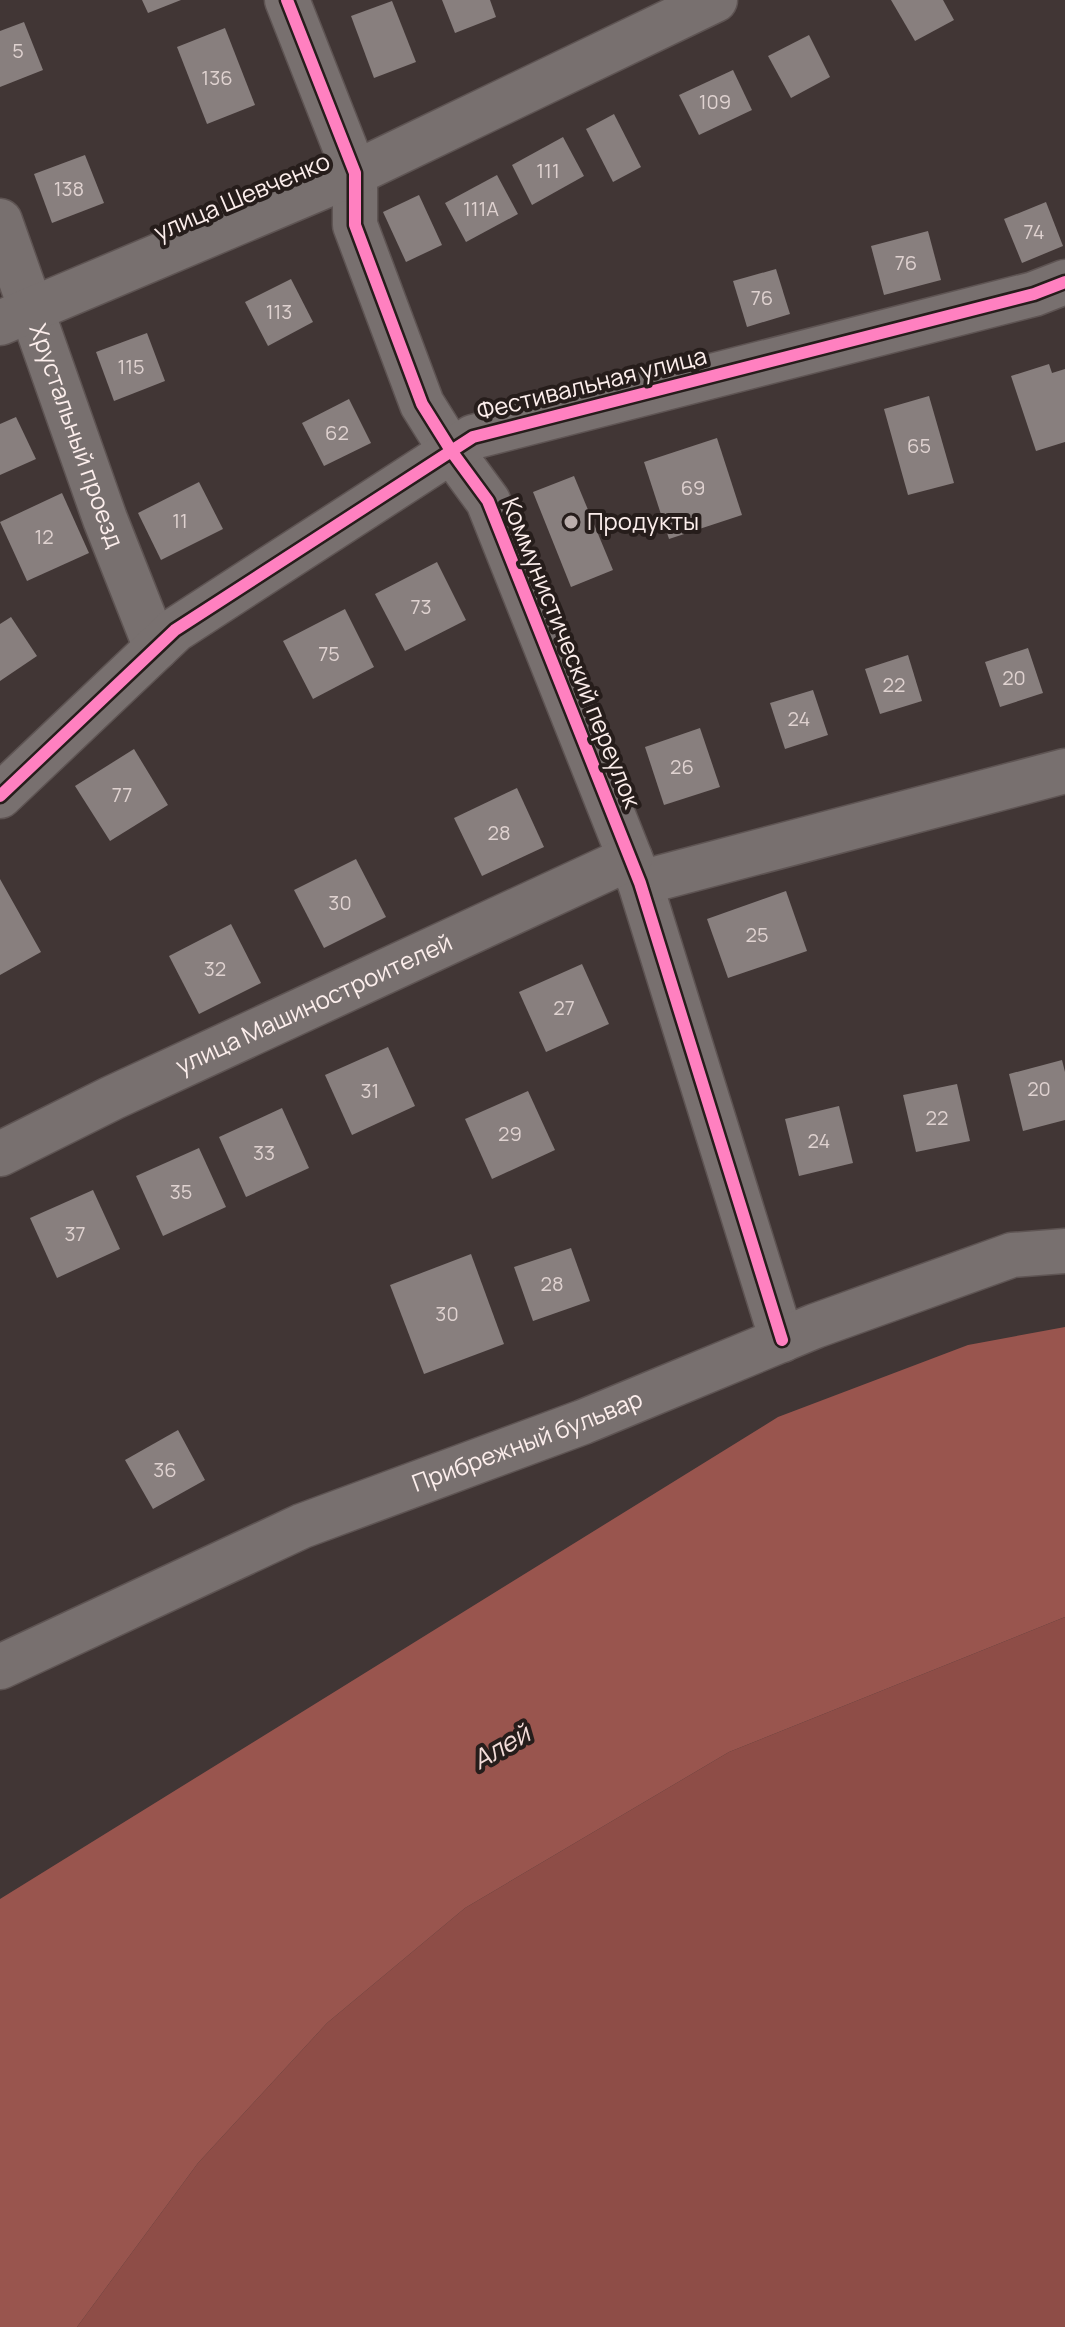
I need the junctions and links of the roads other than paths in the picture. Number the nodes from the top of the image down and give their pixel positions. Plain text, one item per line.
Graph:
1 (287, 0) edge
2 (715, 0) edge
3 (355, 173) junction
4 (0, 221) edge
5 (1065, 282) edge
6 (15, 316) edge
7 (452, 452) junction
8 (156, 648) junction
9 (1065, 771) edge
10 (0, 796) edge
11 (635, 871) junction
12 (0, 1154) edge
13 (1065, 1251) edge
14 (782, 1340) junction
15 (0, 1667) edge

1 - 3 street, Коммунистический переулок
2 - 3 street, улица Шевченко
3 - 6 street, улица Шевченко
3 - 7 street, Коммунистический переулок
4 - 6 street, Хрустальный проезд
5 - 7 street, Фестивальная улица
6 - 8 street, Хрустальный проезд
7 - 8 street, Фестивальная улица
7 - 11 street, Коммунистический переулок
8 - 10 street, Фестивальная улица
9 - 11 street, улица Машиностроителей
11 - 12 street, улица Машиностроителей
11 - 14 street, Коммунистический переулок
13 - 14 street, Прибрежный бульвар
14 - 15 street, Прибрежный бульвар

